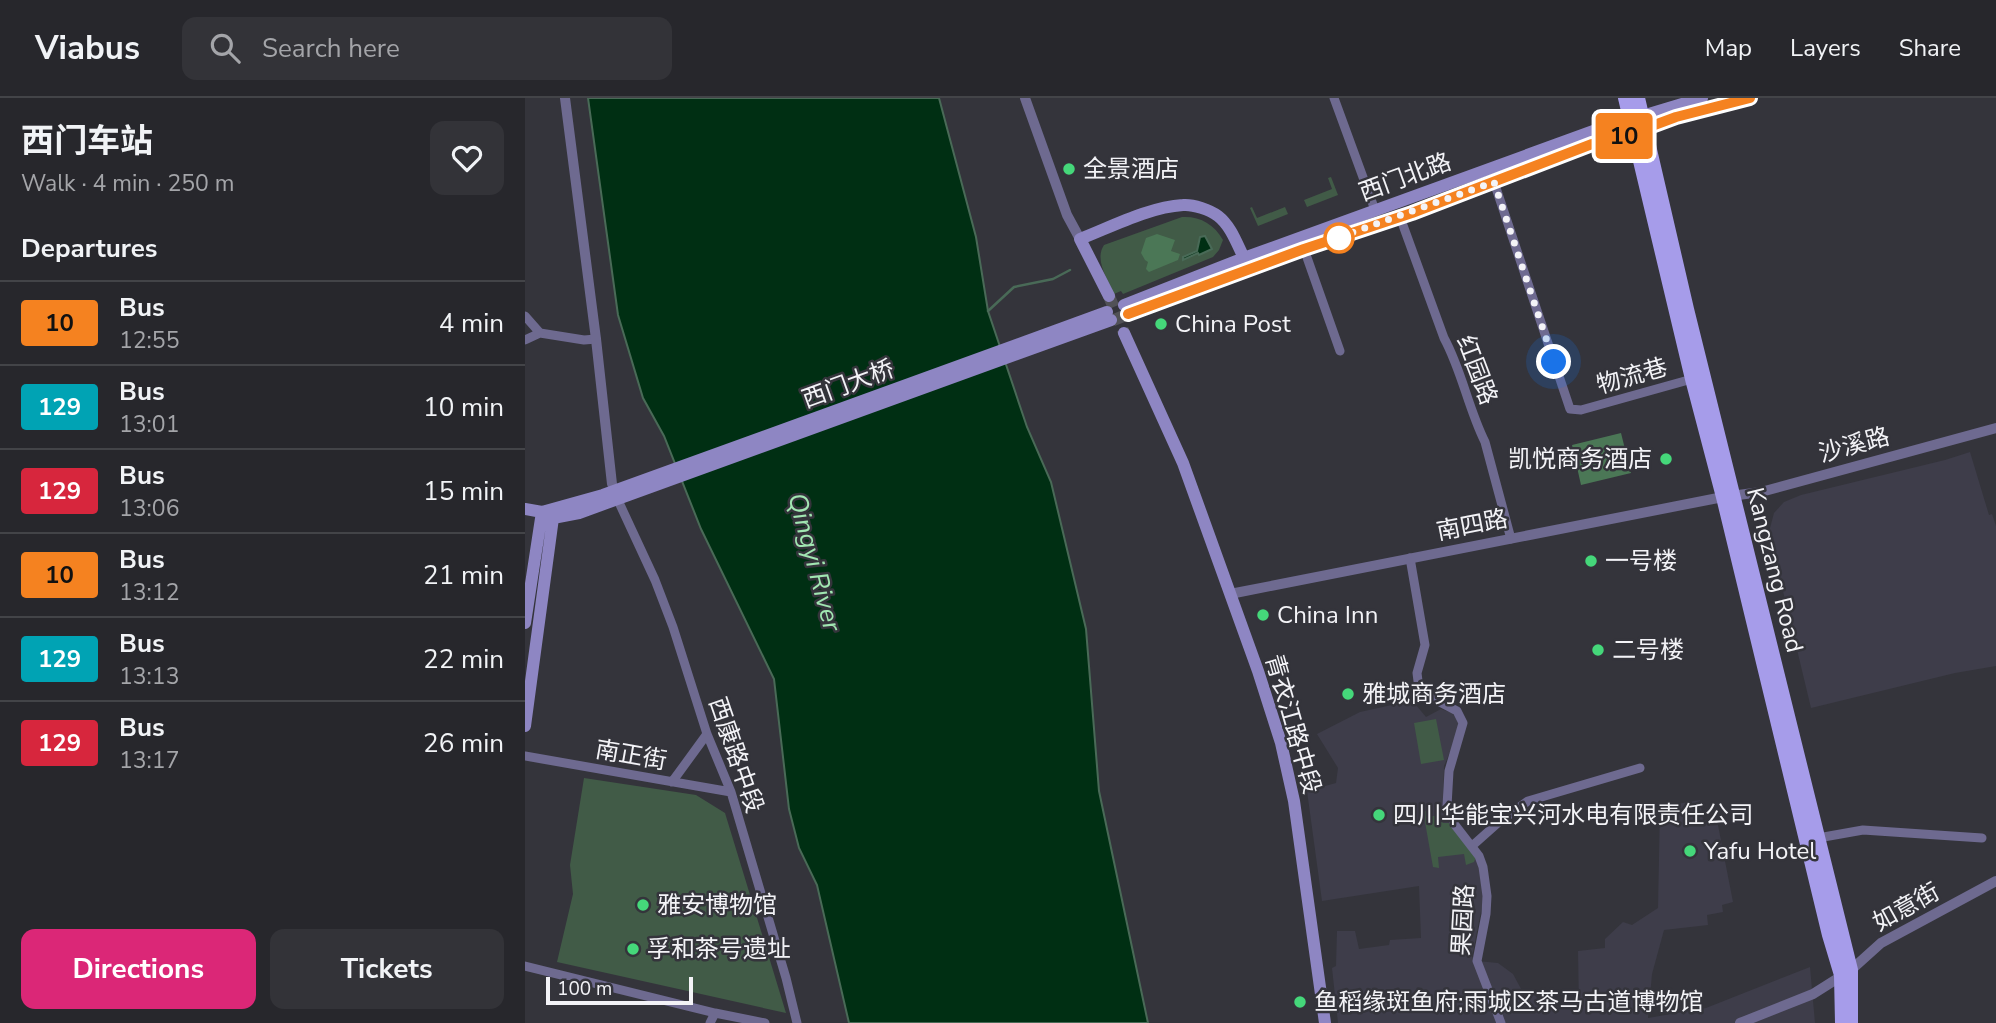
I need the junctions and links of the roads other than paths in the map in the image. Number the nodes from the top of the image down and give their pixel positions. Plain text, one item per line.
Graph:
1 (565, 98) edge
2 (1025, 98) edge
3 (1334, 98) edge
4 (1625, 98) edge
5 (1638, 98) edge
6 (1702, 98) edge
7 (1750, 98) edge
8 (1637, 125) junction
9 (1494, 182) junction
10 (1375, 210) junction
11 (1401, 217) junction
12 (1080, 239) junction
13 (1304, 249) junction
14 (1244, 258) junction
15 (1109, 296) tunnel mouth
16 (525, 316) edge
17 (1109, 316) dead end
18 (540, 333) junction
19 (1124, 333) tunnel mouth
20 (596, 339) junction
21 (525, 340) edge
22 (1340, 351) dead end
23 (1692, 379) junction
24 (1996, 428) edge
25 (612, 484) joint
26 (1728, 496) junction
27 (525, 509) edge
28 (549, 513) junction
29 (1511, 539) junction
30 (1410, 558) junction
31 (1230, 594) junction
32 (525, 623) edge
33 (525, 726) edge
34 (707, 734) junction
35 (525, 756) edge
36 (1640, 768) dead end
37 (672, 782) junction
38 (731, 792) junction
39 (1818, 838) junction
40 (1982, 838) dead end
41 (1472, 846) junction
42 (1996, 881) edge
43 (525, 966) edge
44 (1846, 972) junction
45 (715, 1013) junction
46 (710, 1023) edge
47 (718, 1023) edge
48 (765, 1023) edge
49 (797, 1023) edge
50 (1325, 1023) edge
51 (1501, 1023) edge
52 (1741, 1023) edge
53 (1842, 1023) edge
54 (1851, 1023) edge

1 - 20 street
2 - 12 street
3 - 10 street
4 - 8 main road
5 - 8 main road
6 - 8 main road, 西门北路
7 - 8 main road, 西门北路
8 - 9 main road, 西门北路
8 - 10 main road, 西门北路
8 - 23 main road, Kangzang Road
8 - 26 main road, Kangzang Road
9 - 11 main road, 西门北路
9 - 23 street, 物流巷
10 - 14 main road, 西门北路
11 - 13 main road, 西门北路
11 - 29 street, 红园路
12 - 14 main road
12 - 15 main road
13 - 14 main road, 西门北路
13 - 22 street
16 - 18 street
17 - 28 main road, 西门大桥
18 - 20 street
18 - 21 street
19 - 31 main road, 青衣江路中段
20 - 25 street
23 - 26 main road, Kangzang Road
24 - 26 street, 沙溪路
25 - 34 street, 西康路中段
26 - 29 street, 南四路
26 - 39 main road, Kangzang Road
26 - 44 main road, Kangzang Road
27 - 28 main road
28 - 32 main road
28 - 33 main road
29 - 30 street, 南四路
30 - 31 street, 南四路
30 - 41 street, 果园路
31 - 50 main road, 青衣江路中段
34 - 37 street
34 - 38 street, 西康路中段
35 - 37 street, 南正街
36 - 41 street
37 - 38 street, 南正街
38 - 49 street, 西康路中段
39 - 40 street
39 - 44 main road, Kangzang Road
41 - 51 street, 果园路
42 - 44 street, 如意街
43 - 45 street
44 - 52 street, 如意街
44 - 53 main road, Kangzang Road
44 - 54 main road, Kangzang Road
45 - 46 street
45 - 47 street
45 - 48 street

